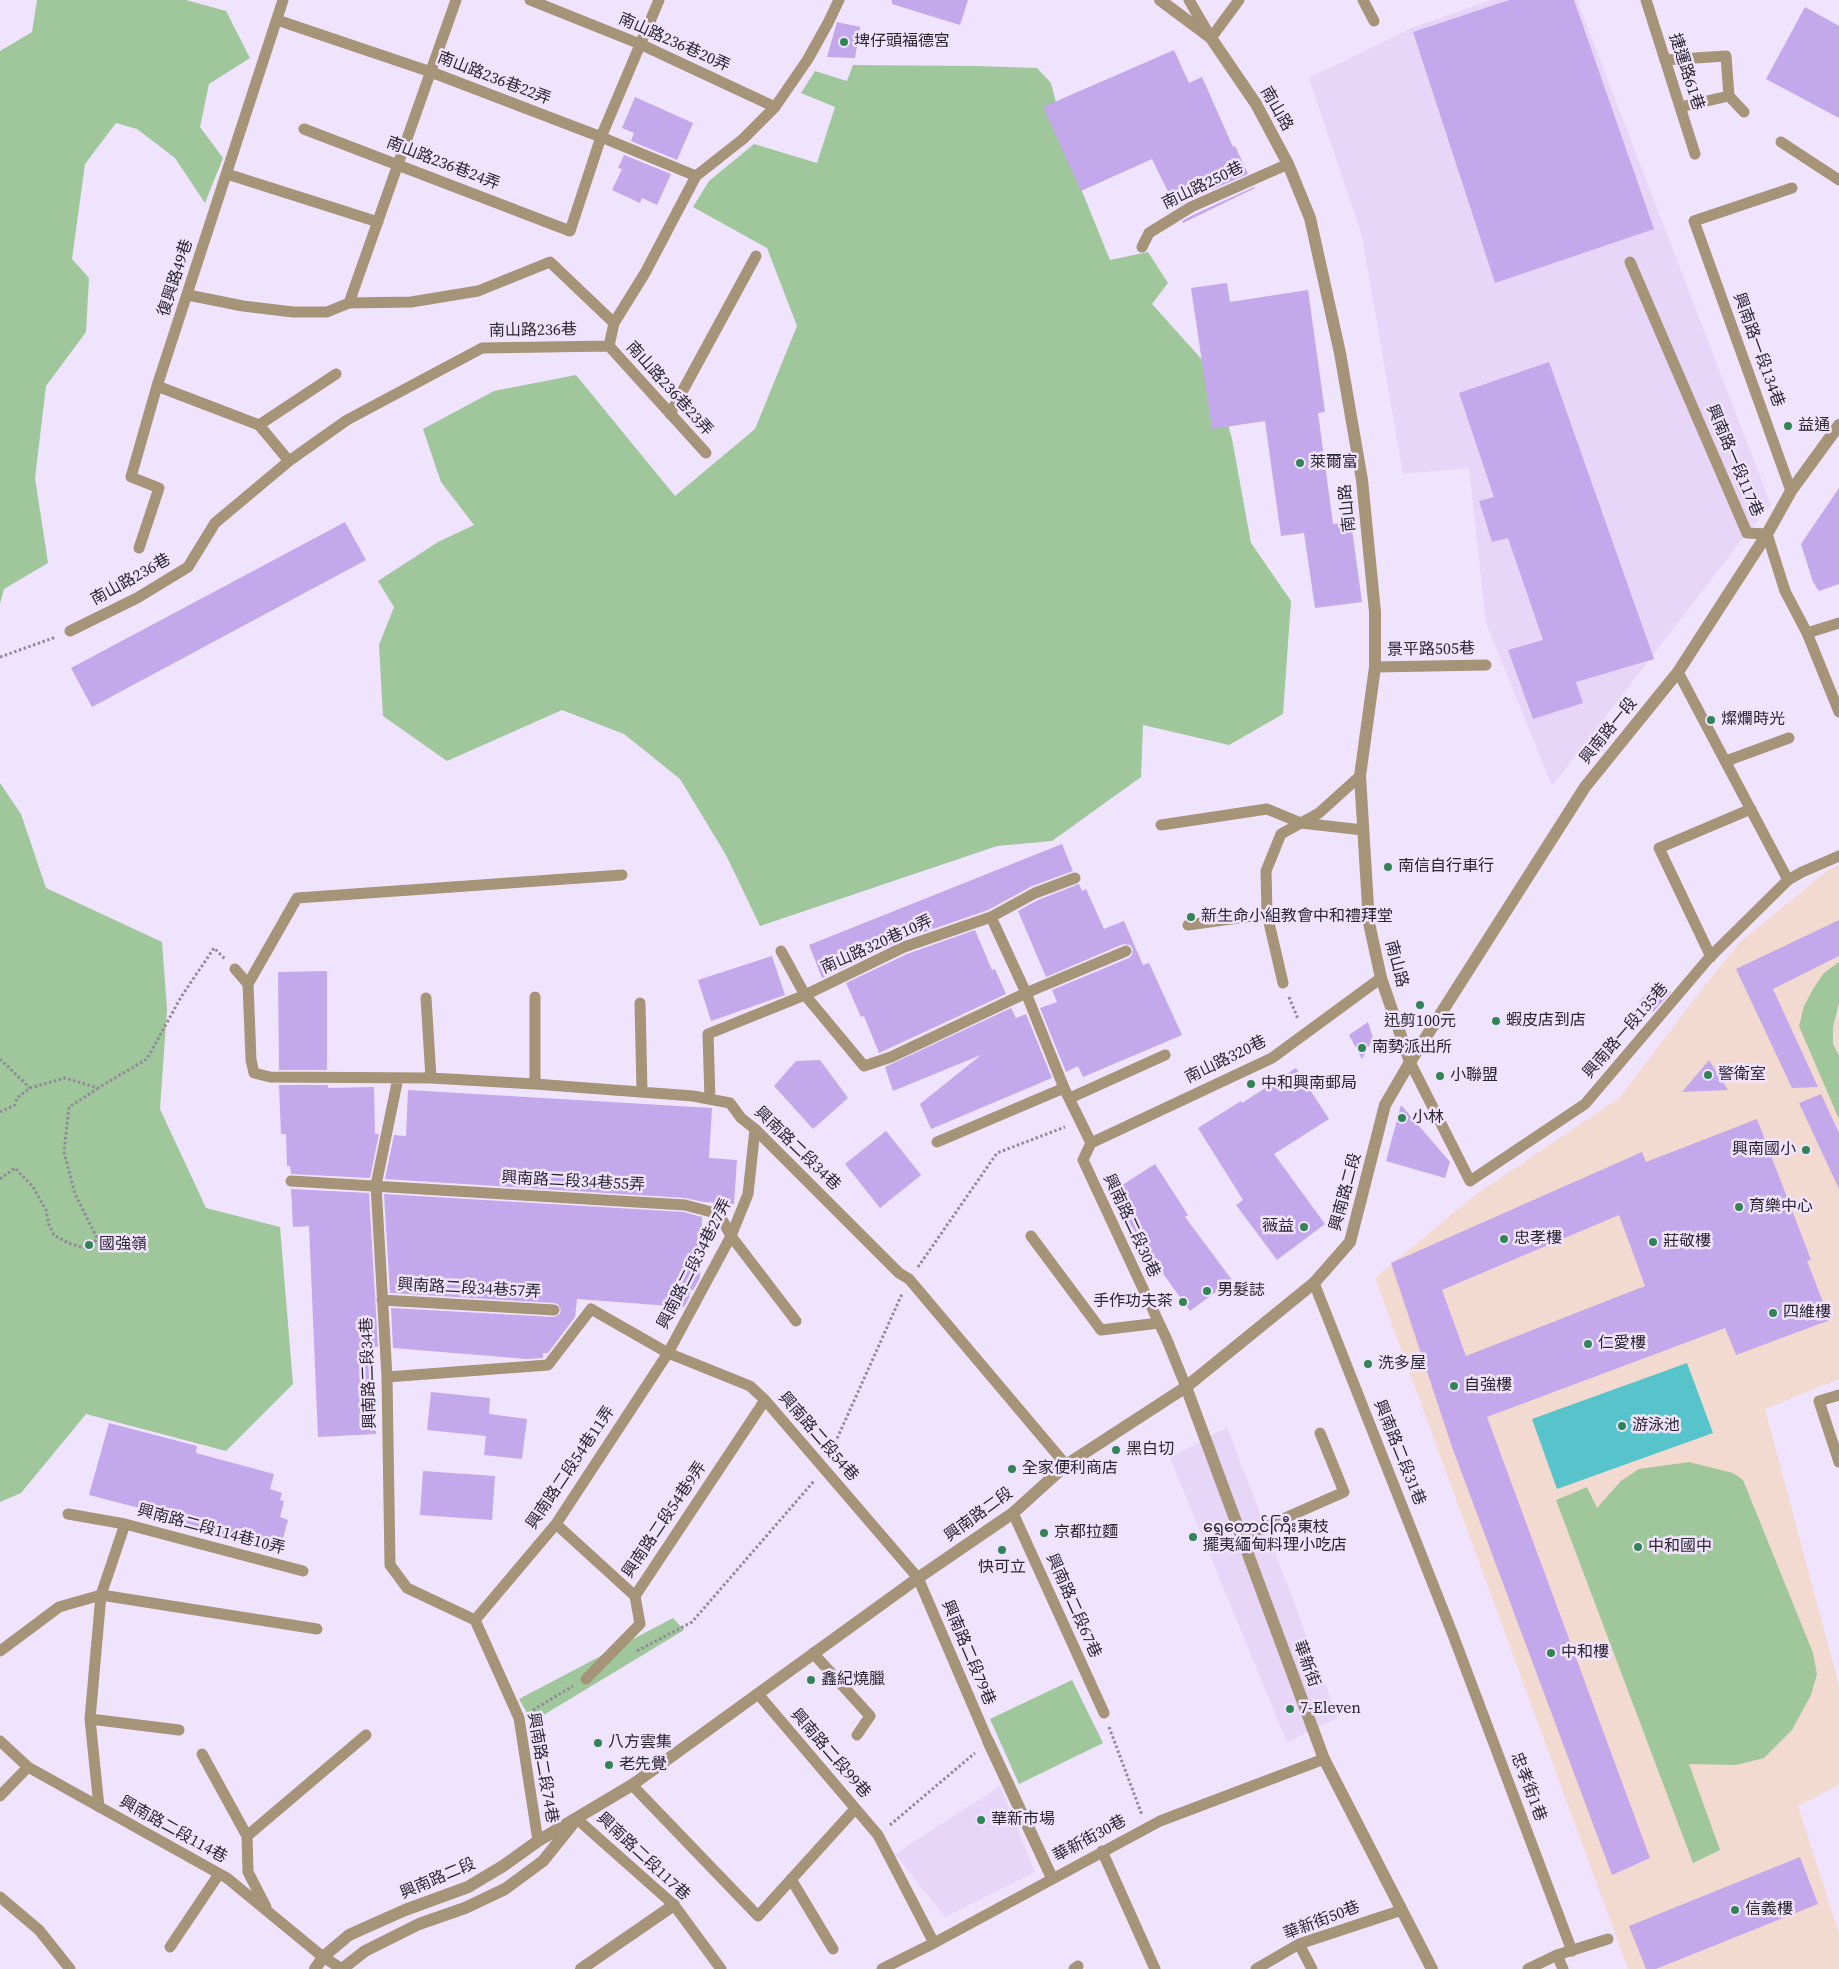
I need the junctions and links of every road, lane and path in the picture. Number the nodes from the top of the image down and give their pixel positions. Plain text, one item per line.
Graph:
1 (283, 0) edge
2 (456, 0) edge
3 (530, 0) edge
4 (659, 0) edge
5 (839, 0) edge
6 (1160, 0) edge
7 (1189, 0) edge
8 (1239, 0) edge
9 (1363, 0) edge
10 (1646, 0) edge
11 (277, 20) junction
12 (1374, 21) dead end
13 (1211, 38) junction
14 (640, 44) junction
15 (1665, 60) junction
16 (431, 72) junction
17 (1729, 96) junction
18 (775, 107) junction
19 (1680, 107) junction
20 (1744, 112) dead end
21 (304, 129) dead end
22 (600, 137) junction
23 (1781, 142) dead end
24 (1695, 154) dead end
25 (399, 164) junction
26 (1288, 164) junction
27 (227, 174) junction
28 (696, 176) junction
29 (1839, 180) edge
30 (1792, 188) dead end
31 (378, 222) junction
32 (1142, 247) dead end
33 (756, 256) dead end
34 (1630, 262) dead end
35 (188, 295) junction
36 (349, 303) junction
37 (614, 323) junction
38 (608, 346) junction
39 (336, 374) dead end
40 (157, 386) junction
41 (670, 414) junction
42 (260, 425) junction
43 (1839, 426) edge
44 (706, 453) dead end
45 (289, 461) junction
46 (1791, 491) junction
47 (1767, 534) junction
48 (139, 548) dead end
49 (1839, 622) edge
50 (70, 631) joint
51 (1807, 633) junction
52 (0, 657) edge
53 (1486, 665) dead end
54 (1375, 667) junction
55 (1678, 672) junction
56 (1838, 705) edge
57 (1790, 738) dead end
58 (1726, 761) junction
59 (1360, 776) junction
60 (1751, 809) junction
61 (1301, 823) junction
62 (1161, 825) dead end
63 (1363, 830) junction
64 (1839, 856) edge
65 (622, 875) dead end
66 (1075, 878) dead end
67 (1788, 880) junction
68 (1267, 914) junction
69 (991, 917) junction
70 (1188, 925) dead end
71 (214, 948) dead end
72 (781, 951) dead end
73 (1126, 951) dead end
74 (1711, 957) junction
75 (235, 969) dead end
76 (1381, 978) junction
77 (1283, 982) joint
78 (248, 984) junction
79 (1026, 993) junction
80 (535, 996) dead end
81 (805, 996) junction
82 (426, 998) dead end
83 (640, 1003) dead end
84 (1304, 1034) junction
85 (1165, 1055) dead end
86 (0, 1059) edge
87 (1410, 1062) junction
88 (398, 1078) junction
89 (431, 1078) junction
90 (535, 1084) junction
91 (30, 1088) junction
92 (98, 1088) junction
93 (642, 1091) junction
94 (1067, 1093) junction
95 (710, 1099) junction
96 (0, 1112) edge
97 (1066, 1127) dead end
98 (755, 1129) junction
99 (937, 1142) dead end
100 (1091, 1143) junction
101 (0, 1179) edge
102 (291, 1181) dead end
103 (376, 1184) junction
104 (731, 1236) junction
105 (1031, 1236) dead end
106 (909, 1279) junction
107 (1314, 1283) junction
108 (382, 1300) junction
109 (554, 1310) dead end
110 (796, 1321) dead end
111 (1159, 1324) junction
112 (668, 1353) junction
113 (387, 1377) junction
114 (1186, 1387) junction
115 (1839, 1395) edge
116 (764, 1400) junction
117 (1320, 1433) dead end
118 (1839, 1462) edge
119 (1066, 1465) junction
120 (824, 1469) junction
121 (1014, 1512) junction
122 (68, 1514) dead end
123 (126, 1524) junction
124 (556, 1524) junction
125 (1242, 1537) junction
126 (304, 1571) dead end
127 (918, 1578) junction
128 (100, 1595) junction
129 (635, 1596) junction
130 (476, 1620) junction
131 (317, 1629) dead end
132 (1453, 1635) joint
133 (0, 1651) edge
134 (635, 1653) dead end
135 (813, 1653) junction
136 (586, 1679) joint
137 (758, 1694) junction
138 (1104, 1714) joint
139 (519, 1718) junction
140 (90, 1720) junction
141 (179, 1730) dead end
142 (366, 1734) dead end
143 (857, 1734) dead end
144 (988, 1741) junction
145 (0, 1742) edge
146 (202, 1754) dead end
147 (1324, 1759) junction
148 (28, 1767) junction
149 (632, 1785) junction
150 (0, 1796) edge
151 (99, 1807) junction
152 (856, 1809) junction
153 (577, 1819) junction
154 (1149, 1826) junction
155 (878, 1835) junction
156 (247, 1836) junction
157 (538, 1841) junction
158 (1102, 1851) junction
159 (219, 1874) junction
160 (1052, 1878) junction
161 (791, 1880) junction
162 (0, 1897) edge
163 (674, 1905) junction
164 (1402, 1910) junction
165 (268, 1911) junction
166 (1608, 1939) dead end
167 (934, 1943) junction
168 (1299, 1944) junction
169 (170, 1947) dead end
170 (834, 1950) dead end
171 (1572, 1951) junction
172 (1557, 1955) junction
173 (323, 1957) junction
174 (70, 1969) edge
175 (315, 1969) edge
176 (342, 1969) edge
177 (581, 1969) edge
178 (720, 1969) edge
179 (882, 1969) edge
180 (1155, 1969) edge
181 (1256, 1969) edge
182 (1312, 1969) edge
183 (1432, 1969) edge
184 (1528, 1969) edge
185 (1563, 1969) edge

1 - 11 lane, 復興路49巷
2 - 16 lane
3 - 14 lane, 南山路236巷20弄
4 - 14 lane
5 - 18 lane
6 - 13 street, 南山路
7 - 13 lane
8 - 13 lane
9 - 12 lane
10 - 15 lane, 捷運路61巷
11 - 16 lane, 南山路236巷22弄
11 - 27 lane, 復興路49巷
13 - 26 street, 南山路
14 - 18 lane, 南山路236巷20弄
14 - 22 lane
15 - 17 lane
15 - 19 lane, 捷運路61巷
16 - 22 lane, 南山路236巷22弄
16 - 25 lane
17 - 19 lane
17 - 20 lane
18 - 28 lane
19 - 24 lane, 捷運路61巷
21 - 25 lane, 南山路236巷24弄
22 - 25 lane, 南山路236巷24弄
22 - 28 lane, 南山路236巷22弄
23 - 29 lane
25 - 31 lane
26 - 32 lane, 南山路250巷
26 - 54 street, 南山路
27 - 31 lane
27 - 35 lane, 復興路49巷
28 - 37 lane
30 - 46 lane, 興南路一段134巷
31 - 36 lane
33 - 41 lane
34 - 47 lane, 興南路一段117巷
35 - 36 lane
35 - 40 lane, 復興路49巷
36 - 37 lane
37 - 38 lane
38 - 41 lane, 南山路236巷23弄
38 - 45 lane, 南山路236巷
39 - 42 lane
40 - 42 lane
40 - 48 lane, 復興路49巷
41 - 44 lane, 南山路236巷23弄
42 - 45 lane
43 - 46 street, 興南路一段
45 - 50 lane, 南山路236巷
46 - 47 street, 興南路一段
47 - 51 lane, 興南路一段117巷
47 - 55 street, 興南路一段
49 - 51 lane
50 - 52 path
51 - 56 lane, 興南路一段117巷
53 - 54 lane, 景平路505巷
54 - 59 street, 南山路
55 - 58 lane
55 - 87 street, 興南路一段
57 - 58 lane
58 - 60 lane
59 - 61 lane
59 - 63 street, 南山路
60 - 67 lane
60 - 74 lane
61 - 62 lane
61 - 63 lane
61 - 68 lane
63 - 76 street, 南山路
64 - 67 lane, 興南路一段135巷
65 - 78 lane
66 - 69 lane, 南山路320巷10弄
67 - 74 lane, 興南路一段135巷
68 - 70 lane
68 - 77 lane
69 - 79 lane
69 - 81 lane, 南山路320巷10弄
71 - 92 path
72 - 81 lane
73 - 79 lane
74 - 87 lane, 興南路一段135巷
75 - 78 lane
76 - 84 lane, 南山路320巷
76 - 87 street, 南山路
77 - 84 path
78 - 88 lane, 興南路二段34巷
79 - 81 lane
79 - 94 lane
80 - 90 lane
81 - 95 lane, 南山路320巷10弄
82 - 89 lane
83 - 93 lane
84 - 100 lane, 南山路320巷
85 - 94 lane
86 - 91 path
87 - 107 street, 興南路二段
88 - 89 lane, 興南路二段34巷
88 - 103 lane, 興南路二段34巷
89 - 90 lane, 興南路二段34巷
90 - 93 lane, 興南路二段34巷
91 - 92 path
91 - 96 path
92 - 101 path
93 - 95 lane, 興南路二段34巷
94 - 99 lane
94 - 100 lane
95 - 98 lane, 興南路二段34巷
97 - 106 path
98 - 104 lane, 興南路二段34巷27弄
98 - 106 lane, 興南路二段34巷
100 - 111 lane, 興南路二段30巷
102 - 103 lane, 興南路二段34巷55弄
103 - 104 lane, 興南路二段34巷55弄
103 - 108 lane, 興南路二段34巷
104 - 110 lane, 興南路二段34巷55弄
104 - 112 lane, 興南路二段34巷27弄
105 - 111 lane
106 - 119 lane, 興南路二段34巷
106 - 120 path
107 - 114 street, 興南路二段
107 - 132 lane, 興南路二段31巷
108 - 109 lane, 興南路二段34巷57弄
108 - 113 lane, 興南路二段34巷
111 - 114 lane, 興南路二段30巷
112 - 113 lane, 興南路二段54巷
112 - 116 lane, 興南路二段54巷
112 - 124 lane, 興南路二段54巷11弄
113 - 130 lane, 興南路二段34巷
114 - 119 street, 興南路二段
114 - 125 street, 華新街
115 - 118 lane
116 - 120 lane, 興南路二段54巷
116 - 129 lane, 興南路二段54巷9弄
117 - 125 lane
119 - 121 street, 興南路二段
120 - 127 lane, 興南路二段54巷
120 - 134 path
121 - 127 street, 興南路二段
121 - 138 lane, 興南路二段67巷
122 - 123 lane
123 - 126 lane, 興南路二段114巷10弄
123 - 128 lane, 興南路二段114巷10弄
124 - 129 lane
124 - 130 lane, 興南路二段54巷11弄
125 - 147 street, 華新街
127 - 135 street, 興南路二段
127 - 144 lane, 興南路二段79巷
128 - 131 lane
128 - 133 lane
128 - 140 lane, 興南路二段114巷10弄
129 - 136 lane, 興南路二段54巷9弄
130 - 139 lane, 興南路二段74巷
132 - 171 lane, 忠孝街1巷
135 - 137 street, 興南路二段
135 - 143 lane
136 - 139 path
137 - 149 street, 興南路二段
137 - 152 lane, 興南路二段99巷
138 - 154 path
139 - 157 lane, 興南路二段74巷
140 - 141 lane
140 - 151 lane, 興南路二段114巷10弄
142 - 156 lane
144 - 155 path
144 - 160 street
145 - 148 lane, 興南路二段114巷
146 - 156 lane
147 - 154 lane, 華新街30巷
147 - 164 street, 華新街
148 - 150 lane
148 - 151 lane, 興南路二段114巷
149 - 153 street, 興南路二段
149 - 161 lane
151 - 159 lane, 興南路二段114巷
152 - 155 lane, 興南路二段99巷
152 - 161 lane
153 - 157 street, 興南路二段
153 - 163 lane, 興南路二段117巷
153 - 176 street, 興南路二段
154 - 158 lane, 華新街30巷
155 - 167 lane, 興南路二段99巷
156 - 165 lane
157 - 173 street, 興南路二段
158 - 160 lane, 華新街30巷
158 - 180 lane
159 - 165 lane, 興南路二段114巷
159 - 169 lane
160 - 167 lane, 華新街30巷
161 - 170 lane
162 - 174 lane
163 - 177 street
163 - 178 lane, 興南路二段117巷
164 - 168 lane, 華新街50巷
164 - 183 street, 華新街
165 - 173 lane, 興南路二段114巷
166 - 171 lane
167 - 179 lane, 華新街30巷
168 - 181 lane, 華新街50巷
168 - 182 lane
171 - 172 lane
172 - 184 lane
172 - 185 lane
173 - 175 street, 興南路二段
173 - 176 lane, 興南路二段114巷

